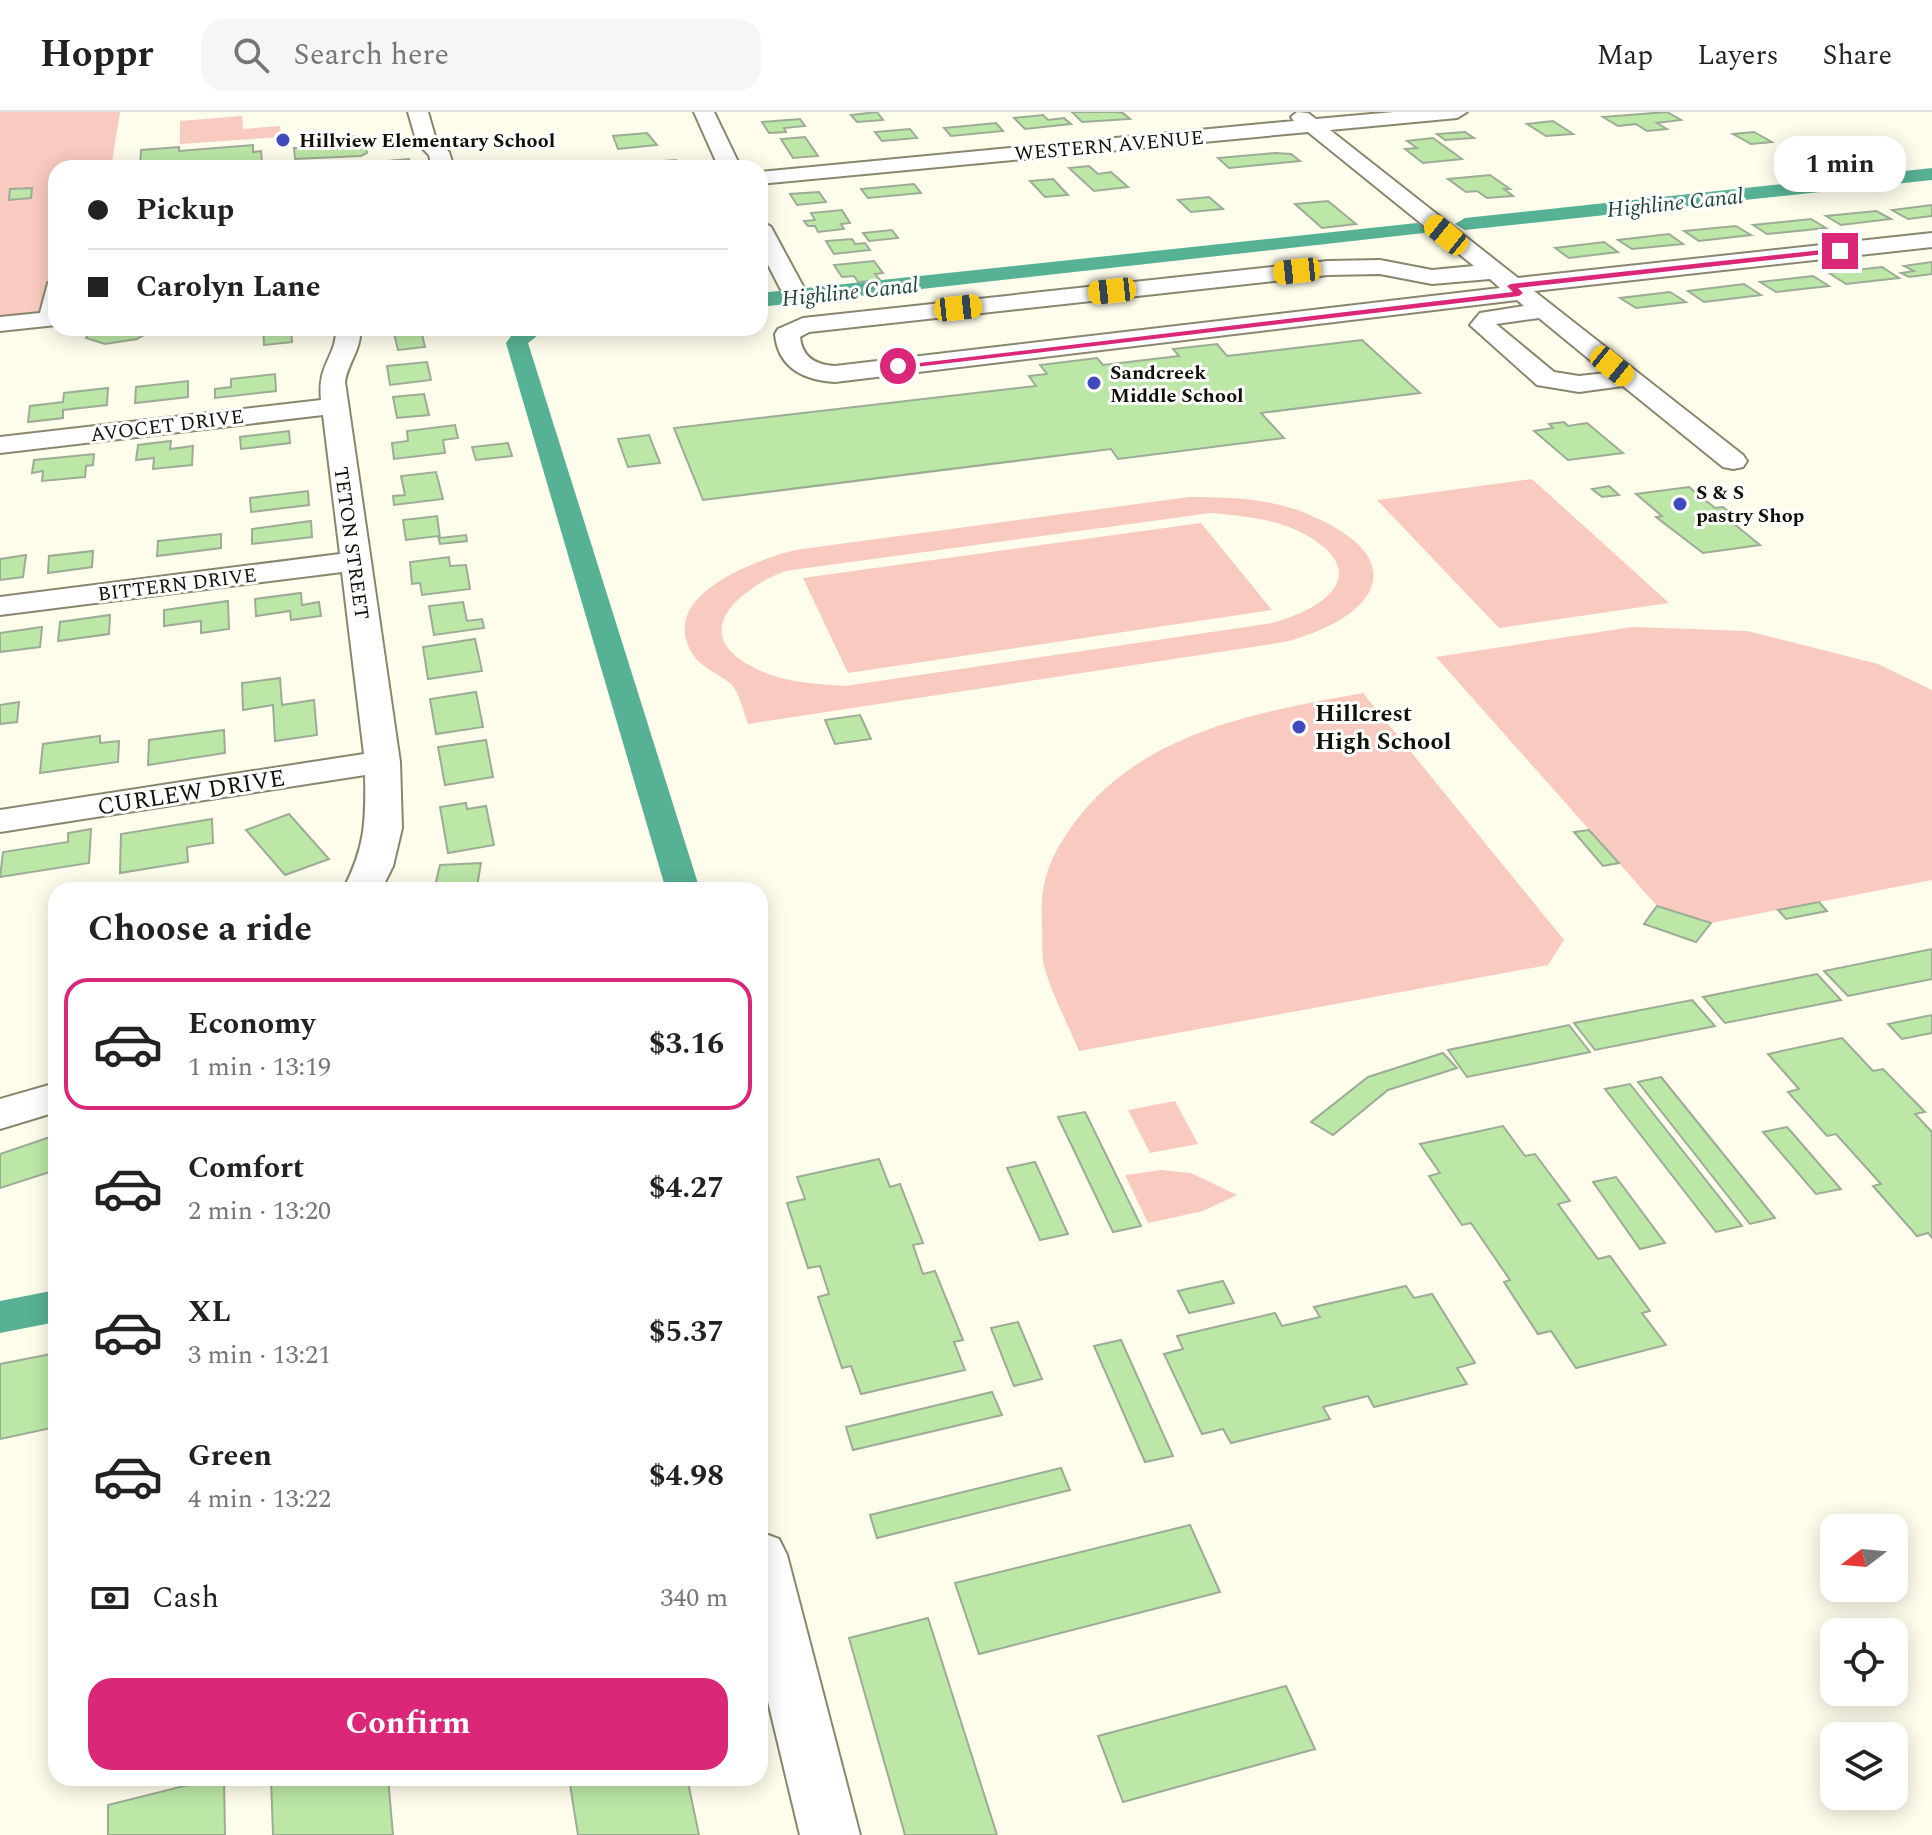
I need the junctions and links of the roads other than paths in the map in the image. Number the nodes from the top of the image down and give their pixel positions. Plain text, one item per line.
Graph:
1 (418, 112) edge
2 (704, 112) edge
3 (1457, 112) edge
4 (1304, 119) edge
5 (441, 160) edge
6 (726, 160) edge
7 (768, 177) edge
8 (1932, 240) edge
9 (768, 245) edge
10 (1508, 284) junction
11 (792, 288) dead end
12 (1542, 311) junction
13 (48, 319) edge
14 (0, 324) edge
15 (348, 336) edge
16 (1627, 378) junction
17 (334, 406) junction
18 (0, 445) edge
19 (1733, 461) dead end
20 (355, 561) junction
21 (0, 606) edge
22 (382, 762) junction
23 (0, 821) edge
24 (366, 882) edge
25 (48, 1099) edge
26 (0, 1114) edge
27 (768, 1587) edge
28 (830, 1835) edge

1 - 5 street
2 - 6 street
3 - 4 street, WESTERN AVENUE
4 - 7 street, WESTERN AVENUE
4 - 10 street
8 - 10 street
9 - 11 street
10 - 10 street
10 - 12 street
12 - 16 street
12 - 16 street
13 - 14 street
15 - 17 street, TETON STREET
16 - 19 street
17 - 18 street, AVOCET DRIVE
17 - 20 street, TETON STREET
20 - 21 street, BITTERN DRIVE
20 - 22 street, TETON STREET
22 - 23 street, CURLEW DRIVE
22 - 24 street, TETON STREET
25 - 26 street
27 - 28 street

